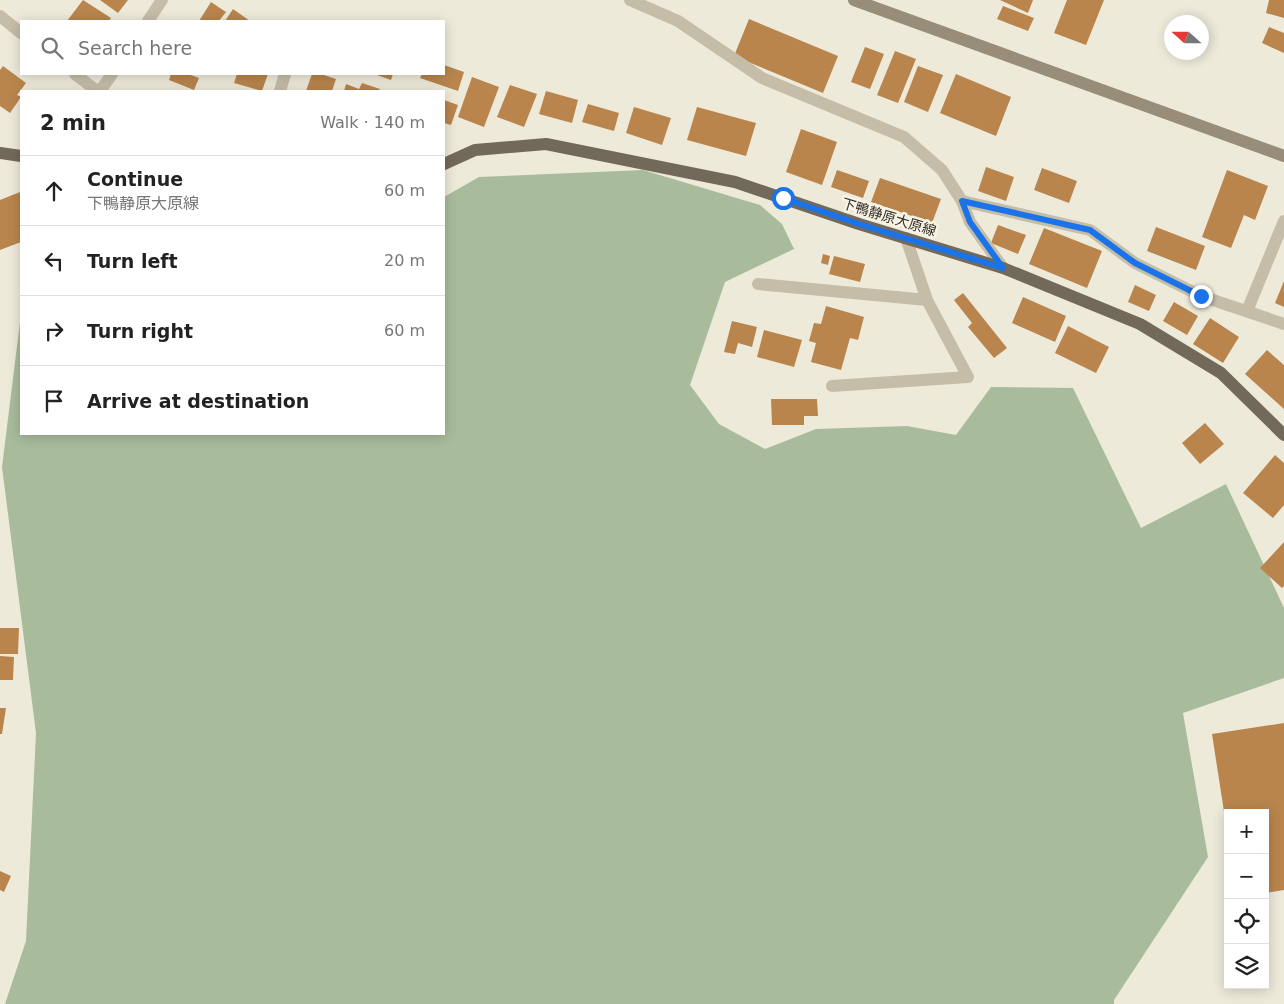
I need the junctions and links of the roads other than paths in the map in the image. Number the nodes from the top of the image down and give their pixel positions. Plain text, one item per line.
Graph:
1 (162, 0) edge
2 (630, 0) edge
3 (854, 0) edge
4 (0, 16) edge
5 (149, 20) edge
6 (20, 32) edge
7 (76, 75) edge
8 (111, 75) edge
9 (285, 75) edge
10 (98, 90) edge
11 (100, 90) edge
12 (280, 90) edge
13 (0, 153) edge
14 (20, 156) edge
15 (1284, 156) edge
16 (445, 164) edge
17 (962, 201) junction
18 (1284, 221) edge
19 (906, 238) junction
20 (1003, 268) junction
21 (758, 284) dead end
22 (928, 300) junction
23 (1247, 312) junction
24 (1284, 324) edge
25 (832, 386) dead end
26 (1284, 435) edge

1 - 5 street
2 - 17 street
3 - 15 street
4 - 6 street
7 - 10 street
8 - 11 street
9 - 12 street
13 - 14 main road
16 - 19 main road, 下鴨静原大原線
17 - 20 street
17 - 23 street
18 - 23 street
19 - 20 main road, 下鴨静原大原線
19 - 22 street
20 - 26 main road, 下鴨静原大原線
21 - 22 street
22 - 25 street
23 - 24 street

